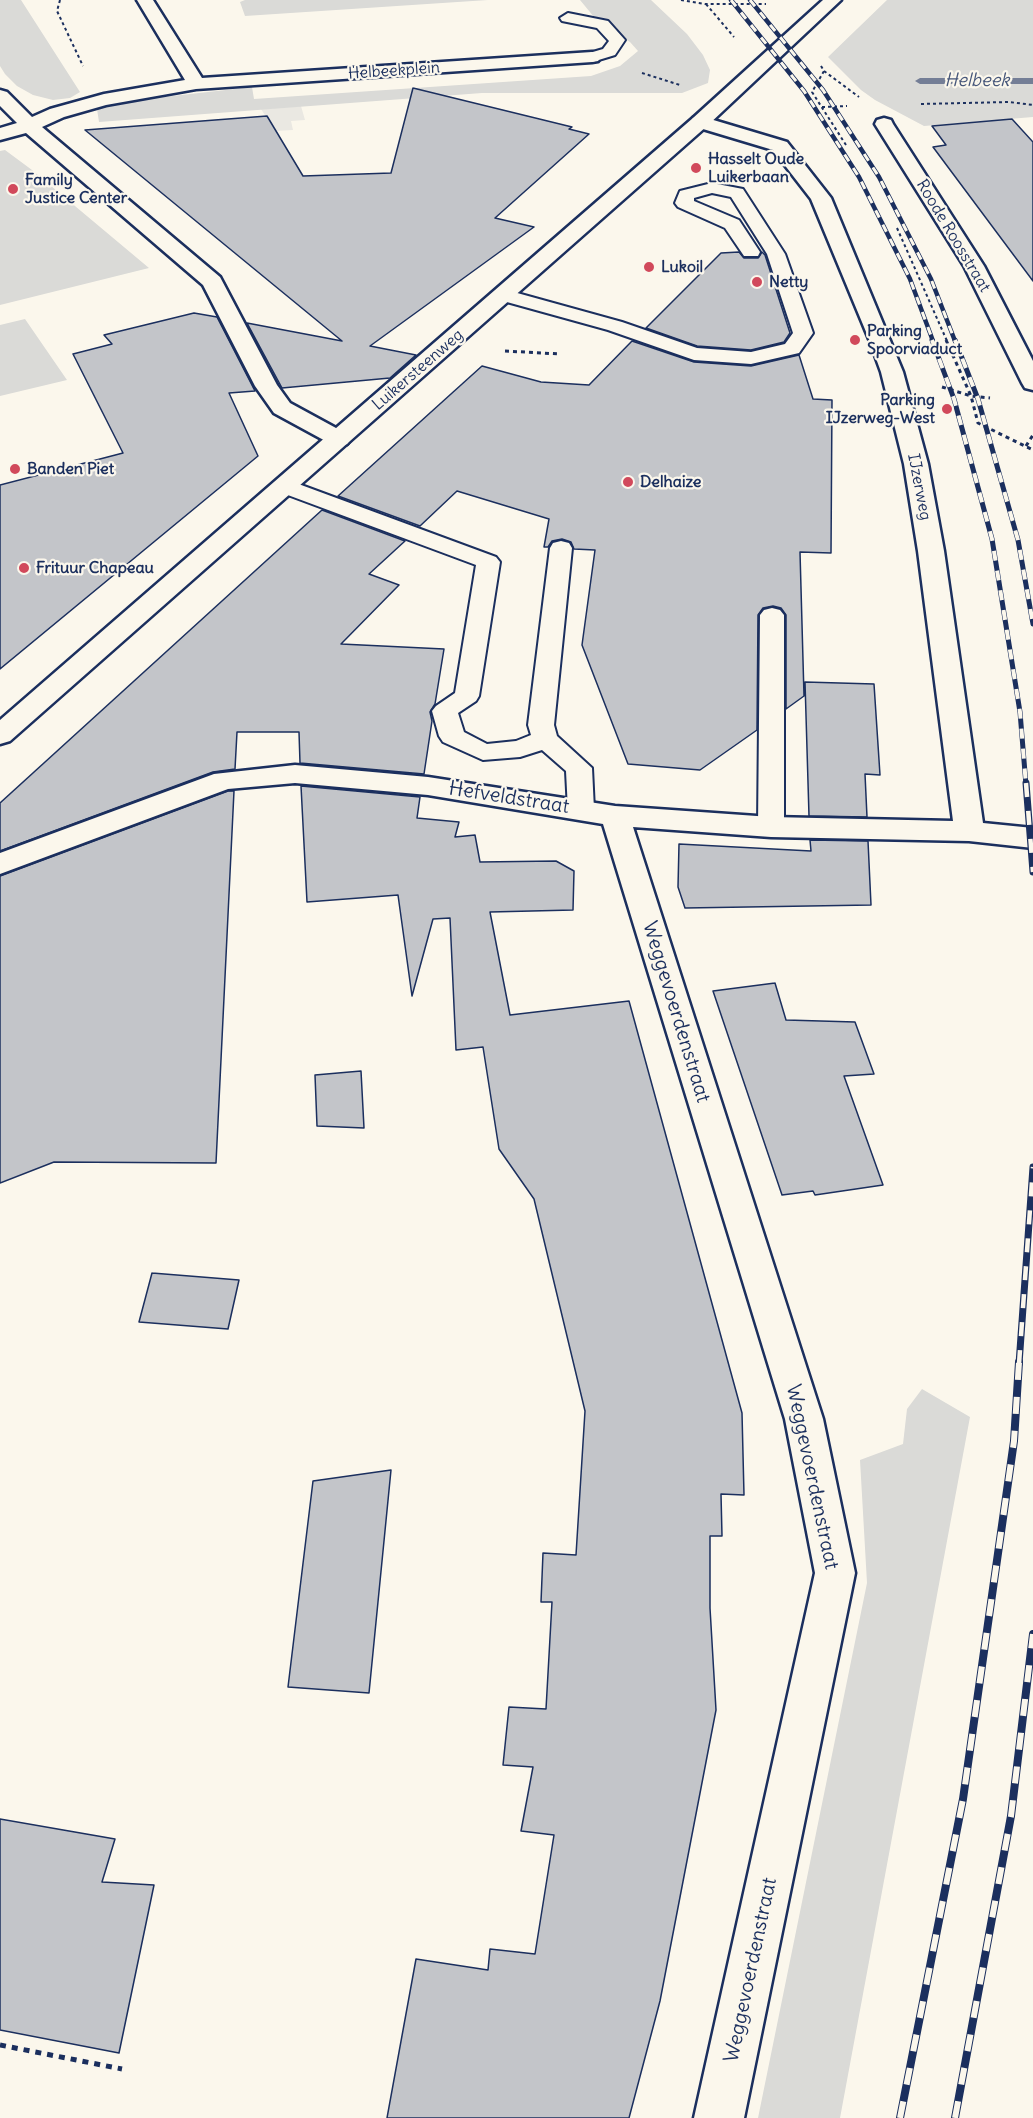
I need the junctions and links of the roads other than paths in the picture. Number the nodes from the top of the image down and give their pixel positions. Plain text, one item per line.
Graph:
1 (145, 0) edge
2 (833, 0) edge
3 (568, 18) dead end
4 (592, 57) joint
5 (196, 84) junction
6 (0, 96) edge
7 (700, 122) junction
8 (884, 124) dead end
9 (29, 126) junction
10 (0, 134) edge
11 (751, 252) dead end
12 (503, 295) junction
13 (1033, 383) edge
14 (339, 439) junction
15 (285, 486) junction
16 (561, 548) dead end
17 (772, 615) dead end
18 (0, 735) edge
19 (545, 739) junction
20 (598, 813) junction
21 (771, 827) junction
22 (969, 831) junction
23 (1033, 838) edge
24 (0, 864) edge
25 (719, 2118) edge

1 - 5 street
2 - 7 street, Luikersteenweg
3 - 4 lane
4 - 5 street, Helbeekplein
5 - 9 street, Helbeekplein
6 - 9 street
7 - 12 street, Luikersteenweg
7 - 22 street, IJzerweg
8 - 13 street, Roode Roosstraat
9 - 10 street, Helbeekplein
9 - 14 street
11 - 12 lane
12 - 14 street, Luikersteenweg
14 - 15 street, Luikersteenweg
15 - 18 street, Luikersteenweg
15 - 19 lane
16 - 19 lane
17 - 21 lane
19 - 20 lane
20 - 21 street, Hefveldstraat
20 - 24 street, Hefveldstraat
20 - 25 street, Weggevoerdenstraat
21 - 22 street, Hefveldstraat
22 - 23 street, Hefveldstraat

